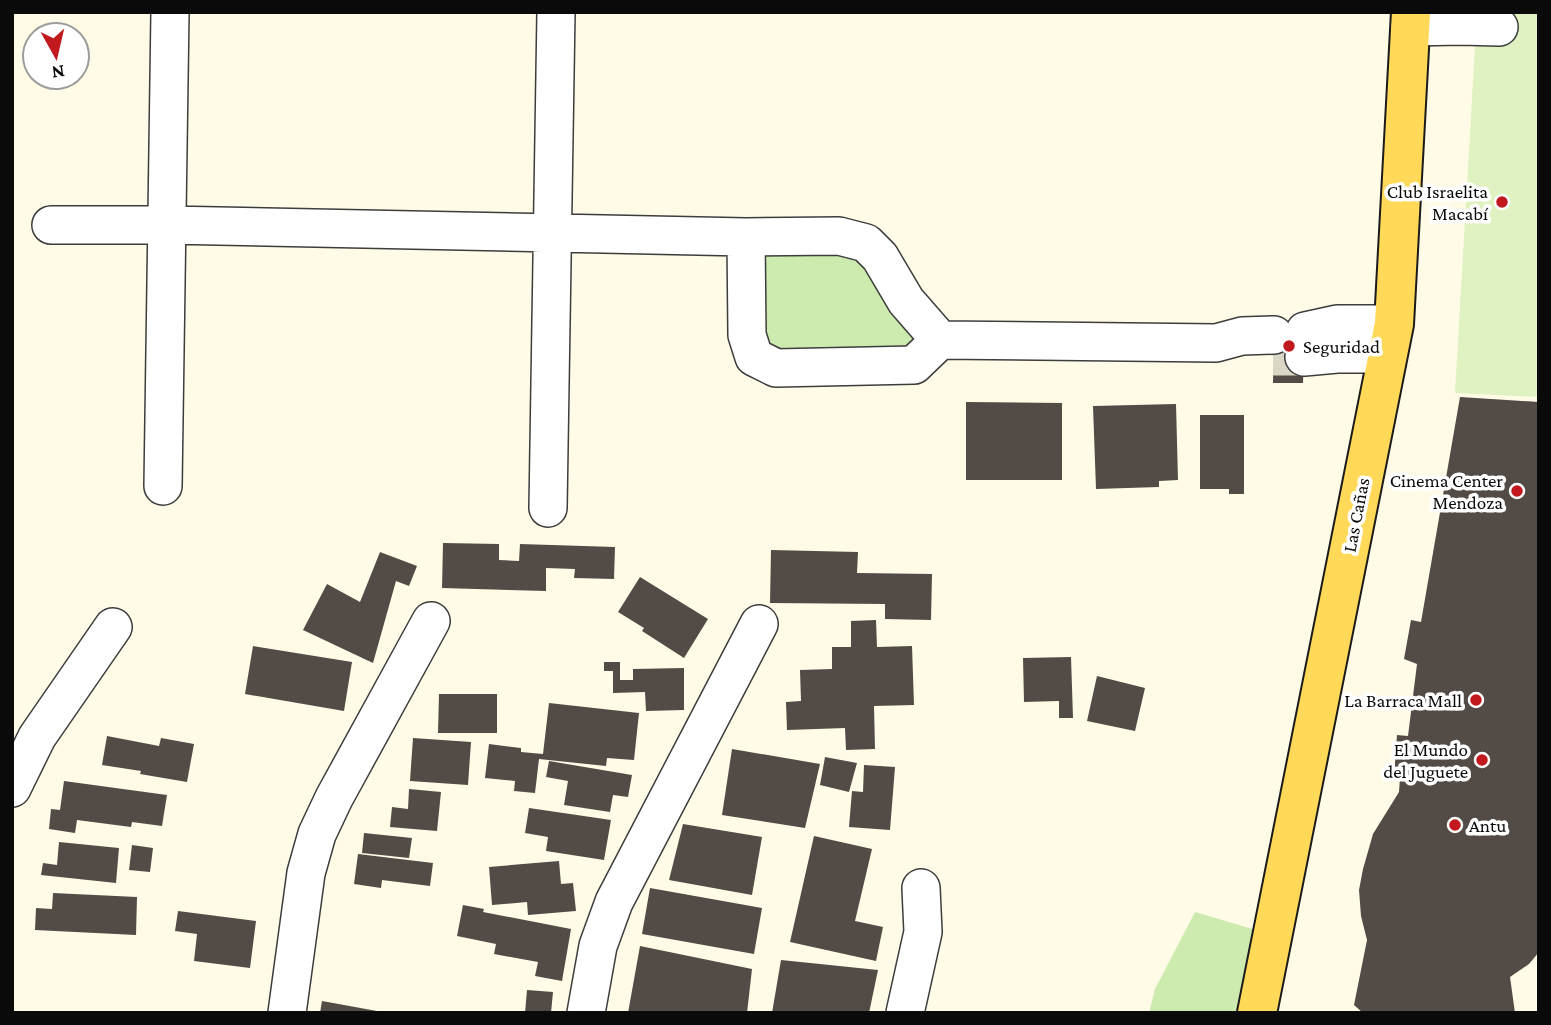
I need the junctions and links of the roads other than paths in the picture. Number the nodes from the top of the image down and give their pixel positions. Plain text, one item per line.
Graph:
1 (170, 12) edge
2 (556, 12) edge
3 (1411, 20) edge
4 (1499, 27) dead end
5 (51, 225) dead end
6 (167, 225) junction
7 (553, 233) junction
8 (746, 237) junction
9 (1391, 339) junction
10 (940, 340) junction
11 (163, 486) dead end
12 (548, 508) dead end
13 (431, 621) dead end
14 (759, 624) dead end
15 (113, 627) dead end
16 (12, 788) edge
17 (921, 888) dead end
18 (287, 1013) edge
19 (586, 1013) edge
20 (905, 1013) edge
21 (1257, 1013) edge

1 - 6 street
2 - 7 street
3 - 4 street
3 - 9 main road, Las Cañas
5 - 6 street
6 - 7 street
6 - 11 street
7 - 8 street
7 - 12 street
8 - 10 street
8 - 10 street
9 - 10 street
9 - 21 main road, Las Cañas
13 - 18 street
14 - 19 street
15 - 16 street
17 - 20 street

